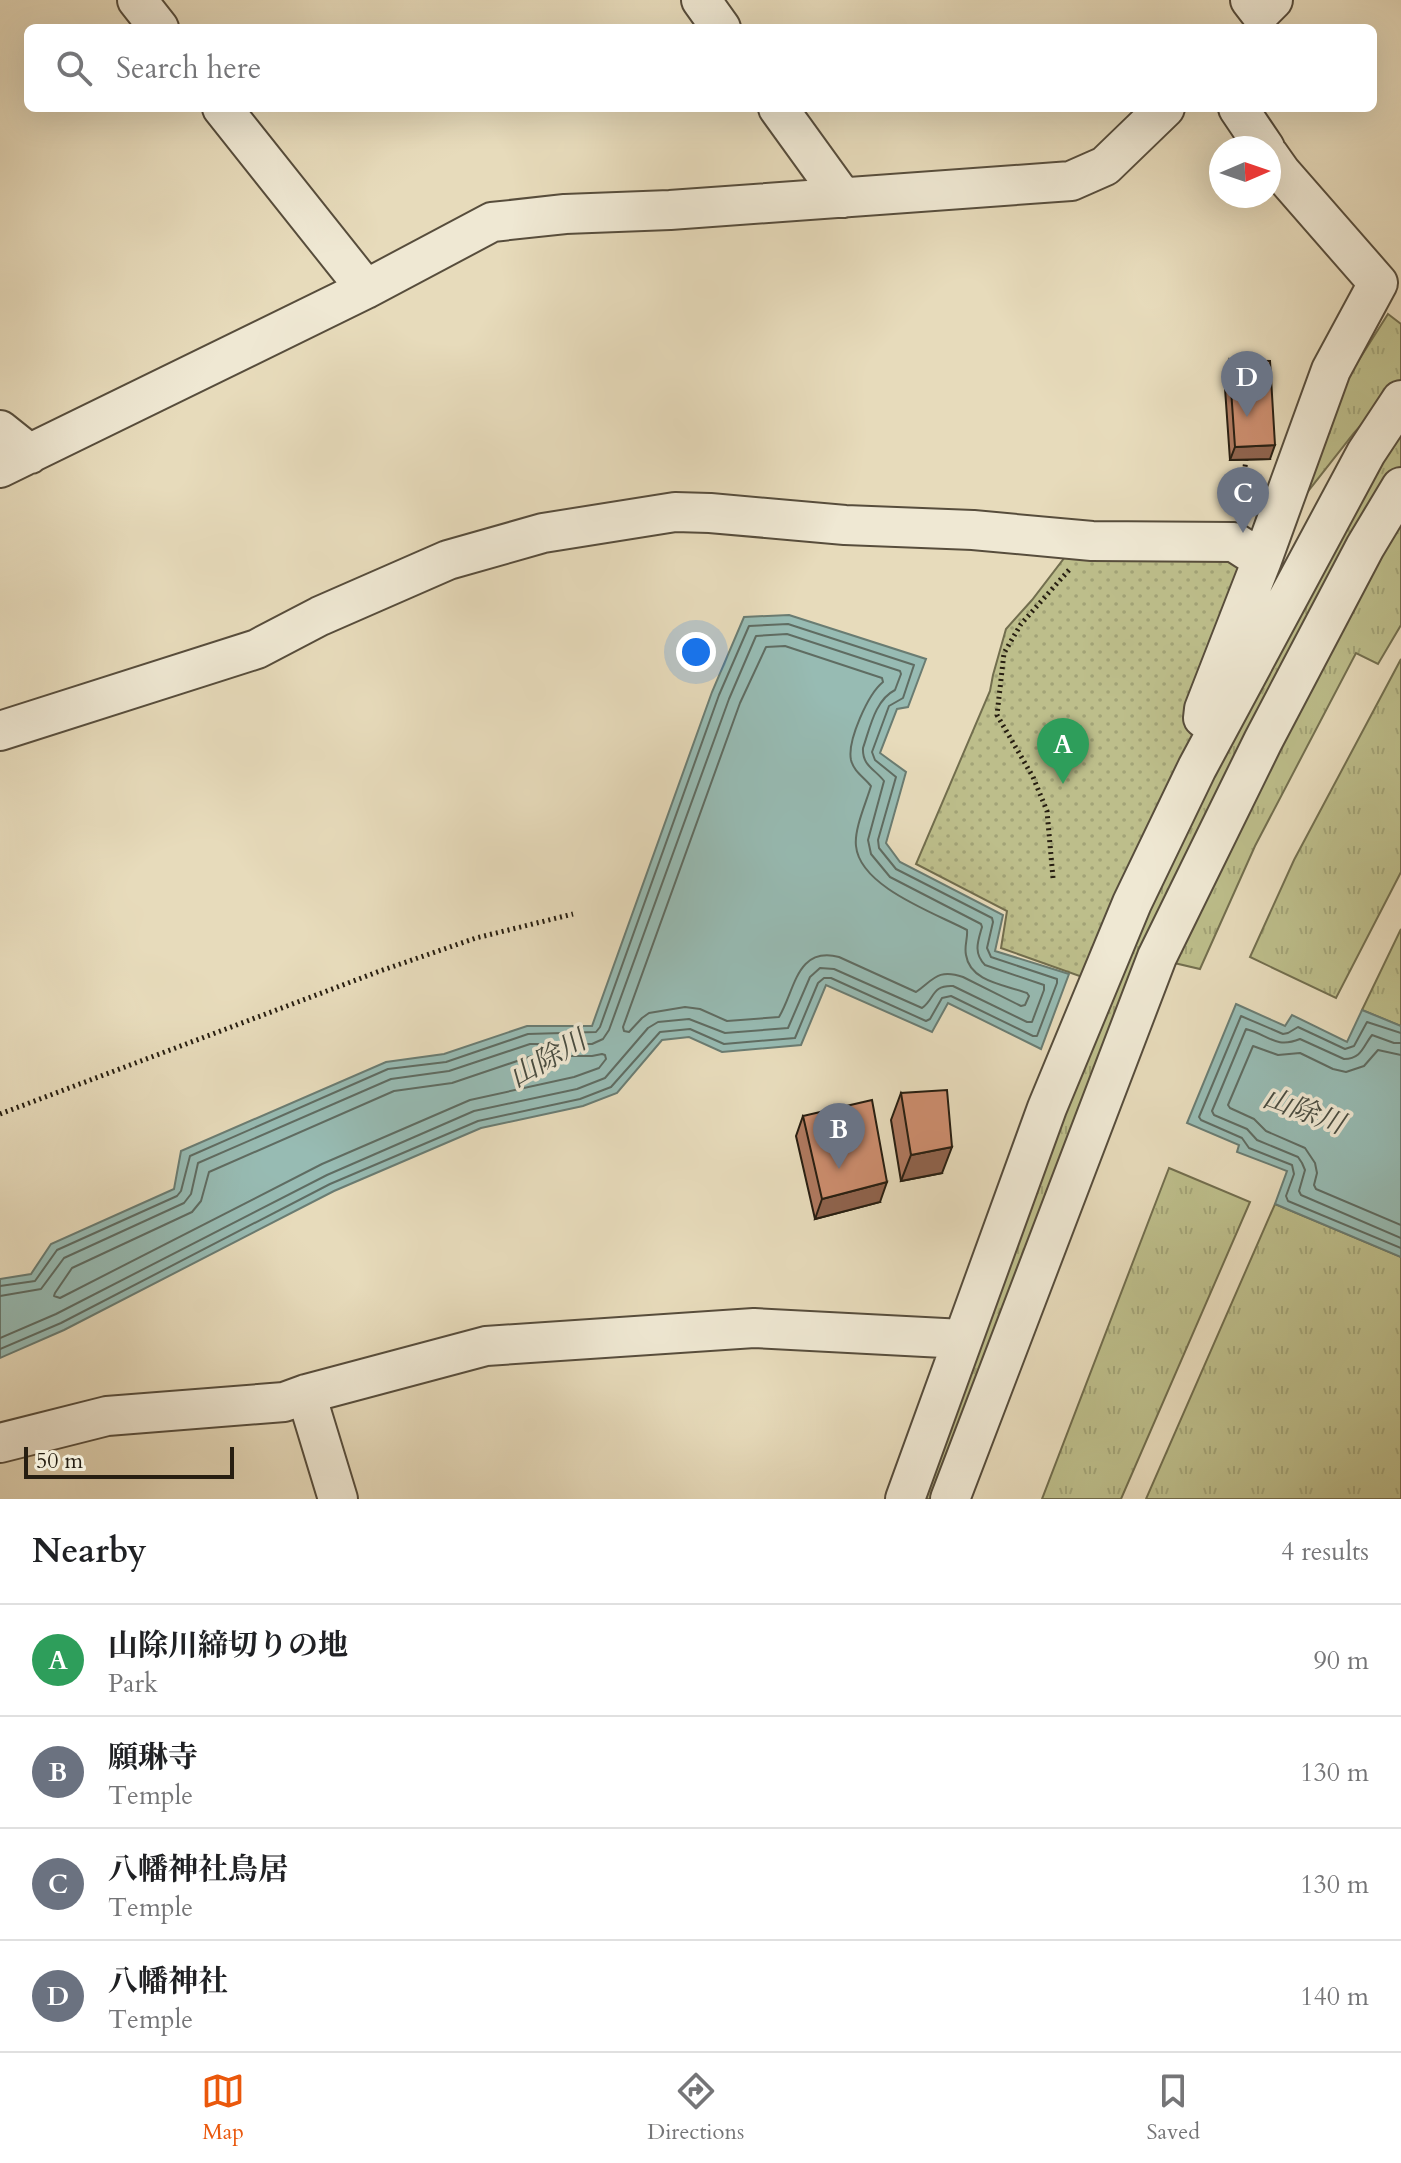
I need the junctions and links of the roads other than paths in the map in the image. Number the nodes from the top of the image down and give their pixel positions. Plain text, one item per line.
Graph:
1 (137, 0) edge
2 (701, 0) edge
3 (156, 24) edge
4 (718, 24) edge
5 (225, 112) edge
6 (781, 112) edge
7 (1161, 112) edge
8 (1241, 112) edge
9 (1257, 136) edge
10 (1281, 172) edge
11 (843, 198) junction
12 (366, 289) junction
13 (1401, 392) edge
14 (1401, 400) edge
15 (0, 430) edge
16 (15, 461) edge
17 (1401, 487) edge
18 (1248, 551) junction
19 (0, 731) edge
20 (1197, 768) junction
21 (963, 1339) junction
22 (306, 1394) junction
23 (0, 1443) edge
24 (338, 1499) edge
25 (905, 1499) edge
26 (950, 1499) edge

1 - 3 street
2 - 4 street
5 - 12 street
6 - 11 street
7 - 11 street
8 - 9 street
10 - 18 street
11 - 12 street
12 - 16 street
13 - 18 street
14 - 20 street
15 - 16 street
17 - 26 street
18 - 19 street
18 - 20 street
20 - 21 street
21 - 22 street
21 - 25 street
22 - 23 street
22 - 24 street

